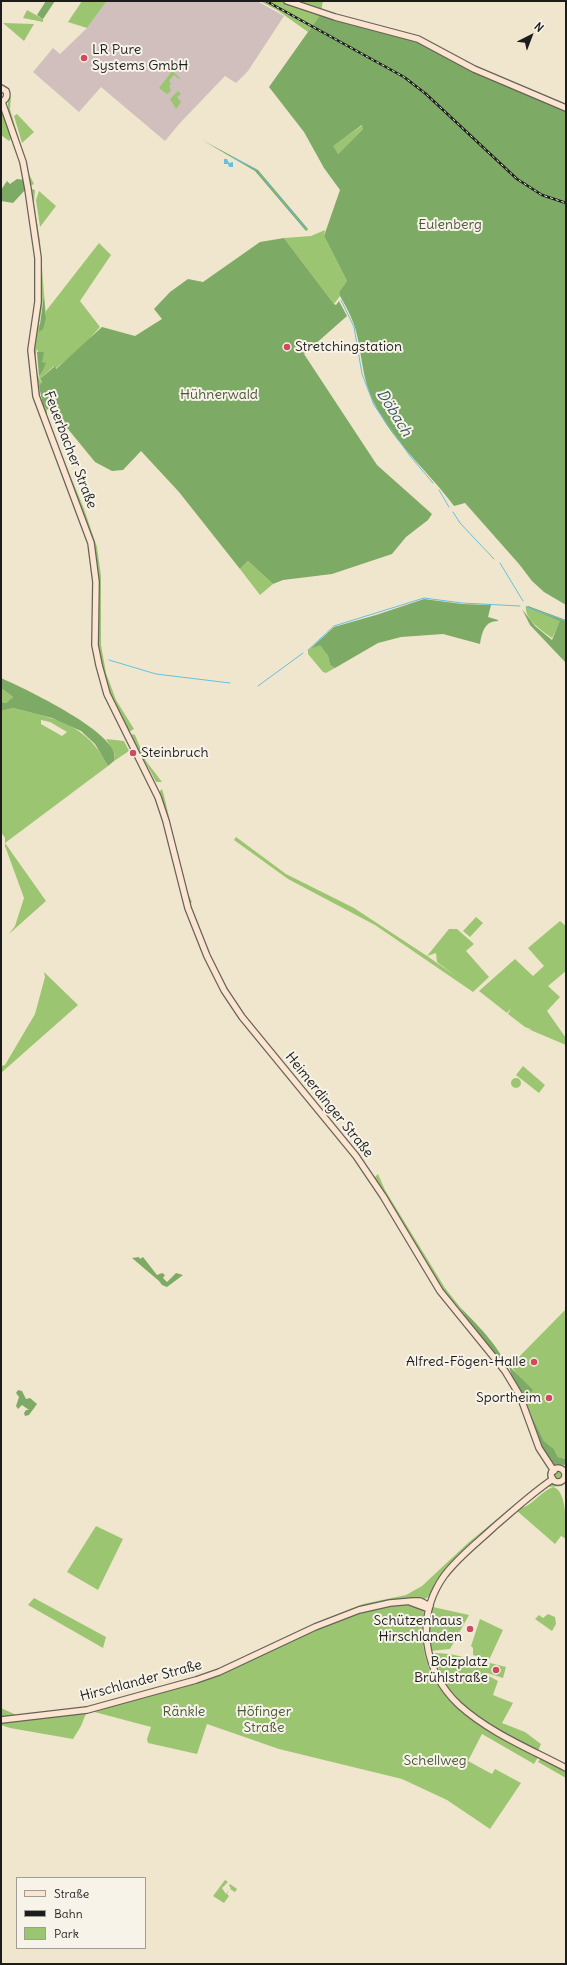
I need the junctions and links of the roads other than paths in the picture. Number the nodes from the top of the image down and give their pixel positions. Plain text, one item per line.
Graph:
1 (287, 1) edge
2 (1, 88) edge
3 (2, 102) edge
4 (566, 108) edge
5 (126, 733) joint
6 (554, 1471) junction
7 (565, 1471) edge
8 (553, 1479) junction
9 (436, 1590) junction
10 (420, 1601) junction
11 (408, 1602) junction
12 (429, 1607) junction
13 (1, 1720) edge
14 (566, 1768) edge

1 - 4 main road
2 - 3 main road, Feuerbacher Straße
3 - 5 main road, Feuerbacher Straße
5 - 6 main road, Heimerdinger Straße
6 - 7 main road
6 - 8 main road
7 - 8 main road
8 - 9 main road
9 - 10 main road
9 - 12 main road
10 - 11 main road, Hirschlander Straße
10 - 12 main road
11 - 12 main road
11 - 13 main road, Hirschlander Straße
12 - 14 main road

